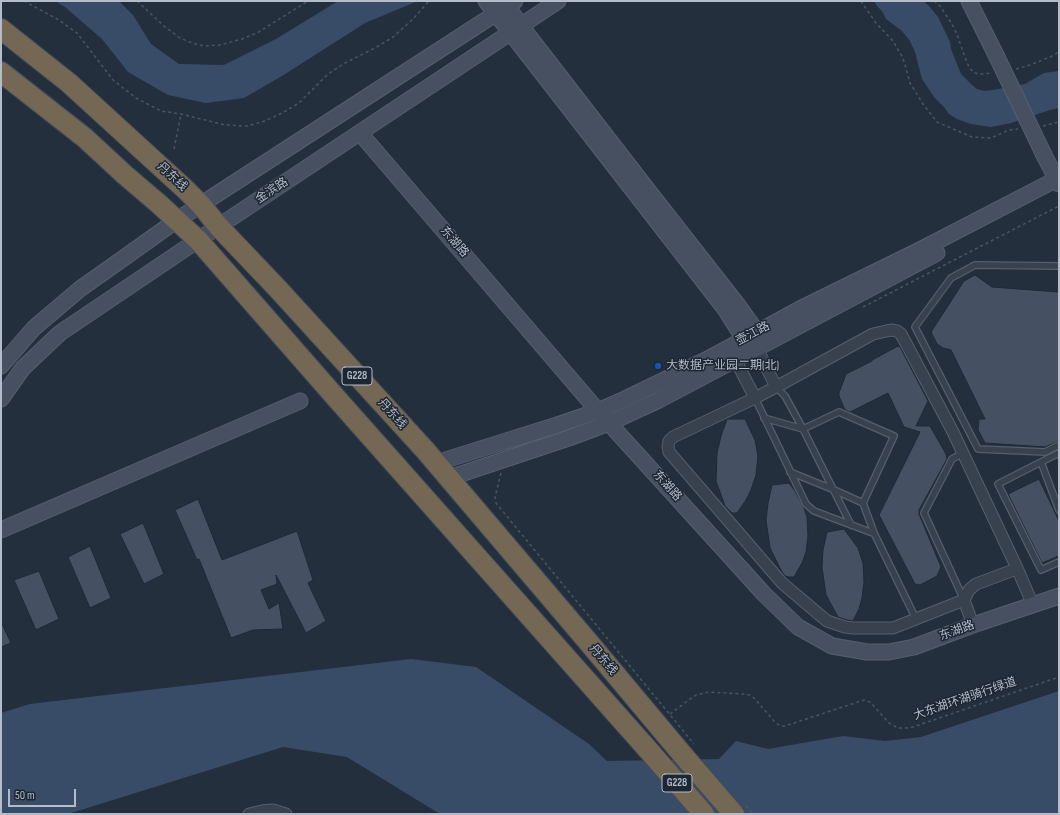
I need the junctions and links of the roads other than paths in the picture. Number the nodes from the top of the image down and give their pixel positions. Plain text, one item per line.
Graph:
1 (486, 1) edge
2 (558, 1) edge
3 (969, 1) edge
4 (509, 2) edge
5 (495, 14) junction
6 (1, 29) edge
7 (516, 29) junction
8 (1, 72) edge
9 (360, 133) junction
10 (1058, 183) edge
11 (201, 205) junction
12 (177, 220) junction
13 (219, 227) junction
14 (198, 240) junction
15 (1059, 266) edge
16 (278, 289) junction
17 (256, 306) junction
18 (755, 343) junction
19 (735, 359) junction
20 (1, 366) edge
21 (776, 387) junction
22 (755, 398) junction
23 (1, 399) edge
24 (300, 401) dead end
25 (598, 411) junction
26 (764, 418) junction
27 (609, 422) junction
28 (803, 429) junction
29 (1059, 445) edge
30 (963, 453) junction
31 (1059, 453) edge
32 (1041, 462) junction
33 (436, 463) junction
34 (790, 472) junction
35 (449, 478) junction
36 (832, 489) junction
37 (863, 504) junction
38 (1059, 510) edge
39 (851, 525) junction
40 (1, 530) edge
41 (874, 533) junction
42 (1059, 562) edge
43 (1017, 568) junction
44 (1059, 596) edge
45 (964, 600) junction
46 (1033, 605) junction
47 (916, 619) junction
48 (973, 625) junction
49 (249, 814) edge
50 (286, 814) edge
51 (704, 814) edge
52 (734, 814) edge

1 - 5 main road
2 - 7 main road, 金滨路
3 - 10 main road, bridge
4 - 5 main road
4 - 7 main road
5 - 7 main road
5 - 11 main road
6 - 11 highway, 丹东线 / G228
7 - 9 main road, 金滨路
7 - 18 main road
8 - 12 highway, G228
9 - 13 main road, 金滨路
9 - 25 main road, 东湖路
10 - 18 main road, 壶江路
11 - 12 main road
11 - 13 highway, 丹东线 / G228
12 - 14 highway, G228
12 - 20 main road
13 - 14 main road, 金滨路
13 - 16 highway, 丹东线 / G228
14 - 17 highway, G228
14 - 23 main road, 金滨路
15 - 29 lane
16 - 17 highway
16 - 33 highway, 丹东线 / G228
17 - 51 highway, G228
18 - 19 main road, 壶江路
18 - 21 street
18 - 25 main road, 壶江路
19 - 22 street
19 - 27 main road, 壶江路
21 - 22 street
21 - 28 lane
21 - 30 street
22 - 26 lane
22 - 47 street
24 - 40 main road
25 - 27 main road, 东湖路
25 - 33 main road, 壶江路
26 - 28 lane
26 - 34 lane
27 - 35 main road, 壶江路
27 - 48 main road, 东湖路
28 - 36 lane
28 - 37 lane
30 - 43 street
30 - 45 lane
31 - 32 lane
32 - 38 lane
32 - 42 lane
33 - 35 highway, 丹东线 / G228
34 - 36 lane
34 - 39 lane
35 - 52 highway, 丹东线 / G228
36 - 37 lane
36 - 39 lane
37 - 41 lane
39 - 41 lane
41 - 47 lane
43 - 45 street
43 - 46 street
44 - 46 main road, 东湖路
45 - 47 street
45 - 48 street
46 - 48 main road, 东湖路
49 - 50 street

